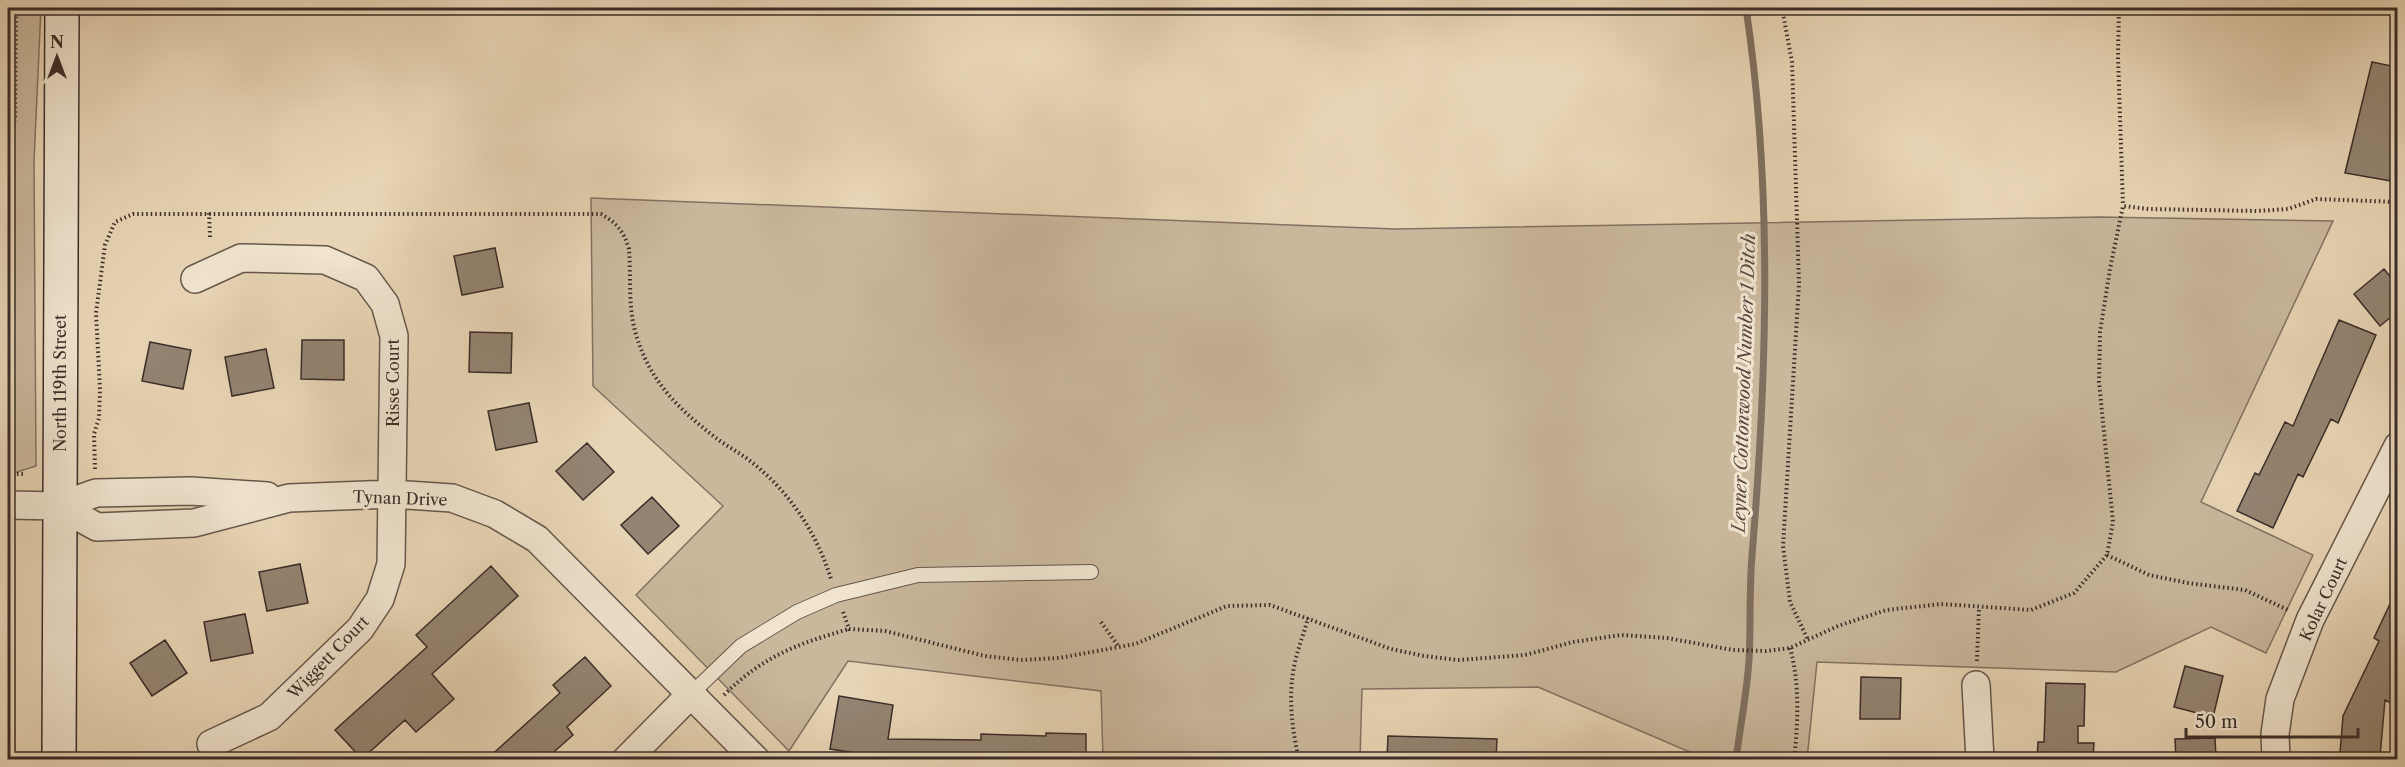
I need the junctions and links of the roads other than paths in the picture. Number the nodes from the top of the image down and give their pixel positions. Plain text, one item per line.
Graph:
1 (62, 8) edge
2 (195, 279) dead end
3 (2397, 446) edge
4 (392, 494) junction
5 (8, 505) edge
6 (59, 506) junction
7 (1091, 573) dead end
8 (1976, 685) dead end
9 (691, 694) junction
10 (211, 744) dead end
11 (59, 759) edge
12 (626, 759) edge
13 (756, 759) edge
14 (1980, 759) edge
15 (2276, 759) edge

1 - 6 street, North 119th Street
2 - 4 street, Risse Court
3 - 15 street, Kolar Court
4 - 6 street, Tynan Drive
4 - 9 street, Tynan Drive
4 - 10 street, Wiggett Court
5 - 6 street
6 - 11 street, North 119th Street
7 - 9 lane
8 - 14 street
9 - 12 street
9 - 13 street, Tynan Drive

